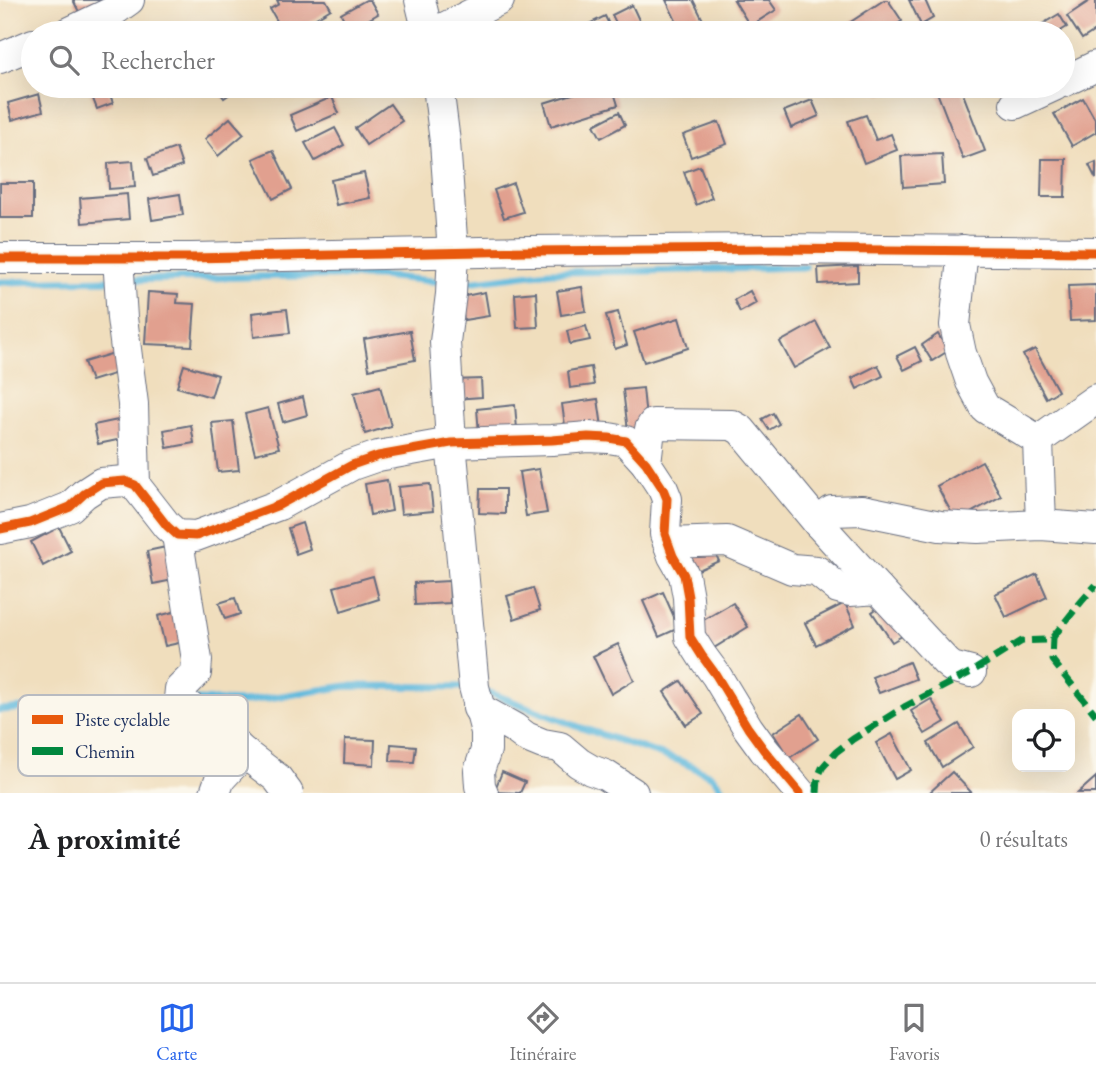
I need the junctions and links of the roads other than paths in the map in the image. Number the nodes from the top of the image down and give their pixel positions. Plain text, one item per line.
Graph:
1 (129, 0) edge
2 (420, 0) edge
3 (499, 0) edge
4 (93, 21) edge
5 (425, 21) edge
6 (458, 21) edge
7 (1096, 66) edge
8 (1075, 76) edge
9 (440, 98) edge
10 (1028, 98) edge
11 (1015, 104) dead end
12 (964, 250) junction
13 (1096, 251) edge
14 (453, 253) junction
15 (0, 258) edge
16 (118, 258) junction
17 (1096, 399) edge
18 (1038, 440) junction
19 (451, 443) junction
20 (646, 463) junction
21 (135, 485) junction
22 (817, 523) junction
23 (1041, 526) junction
24 (0, 529) edge
25 (1096, 529) edge
26 (177, 535) junction
27 (668, 543) junction
28 (878, 589) junction
29 (971, 672) dead end
30 (179, 695) edge
31 (478, 708) junction
32 (248, 755) edge
33 (223, 776) edge
34 (215, 793) edge
35 (288, 793) edge
36 (483, 793) edge
37 (633, 793) edge
38 (800, 793) edge

1 - 4 street
2 - 5 street
3 - 6 street
7 - 8 street
9 - 14 street
10 - 11 street
12 - 13 street
12 - 14 street
12 - 18 street
14 - 16 street
14 - 19 street
15 - 16 street
16 - 21 street
17 - 18 street
18 - 23 street
19 - 20 street
19 - 26 street
19 - 31 street
20 - 22 street
20 - 27 street
21 - 24 street
21 - 26 street
22 - 23 street
22 - 28 street
23 - 25 street
26 - 30 street
27 - 28 street
27 - 38 street
28 - 29 street
31 - 36 street
31 - 37 street
32 - 35 street
33 - 34 street

